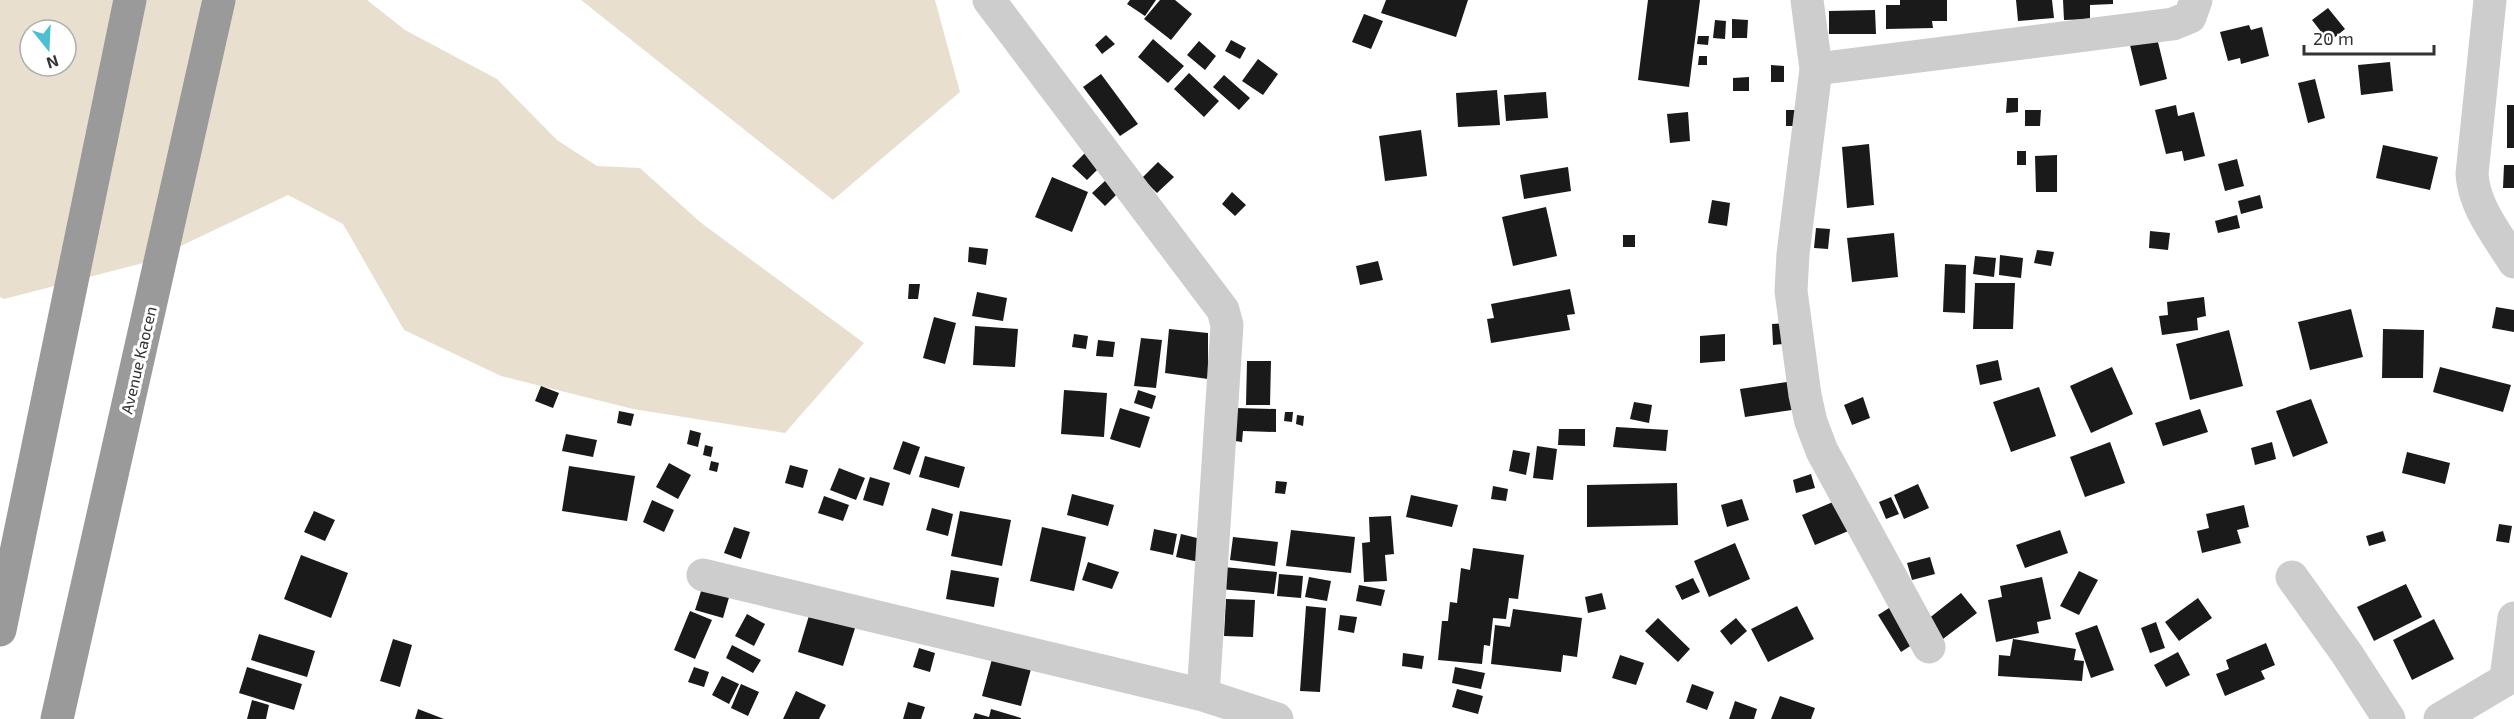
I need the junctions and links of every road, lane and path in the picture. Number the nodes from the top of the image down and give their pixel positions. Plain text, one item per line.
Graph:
1 (130, 0) edge
2 (219, 0) edge
3 (989, 0) edge
4 (1807, 0) edge
5 (2196, 0) edge
6 (2490, 0) edge
7 (1816, 69) junction
8 (2514, 262) edge
9 (703, 575) dead end
10 (2292, 577) dead end
11 (2514, 618) edge
12 (0, 630) edge
13 (1929, 647) dead end
14 (2510, 676) edge
15 (1203, 695) junction
16 (57, 719) edge
17 (1277, 719) edge
18 (2389, 719) edge
19 (2440, 719) edge

1 - 12 highway
2 - 16 highway, Avenue Kaocen
3 - 15 street
4 - 7 street
5 - 7 street
6 - 8 street
7 - 13 street
9 - 15 street
10 - 18 street
11 - 14 street
14 - 19 street
15 - 17 street

